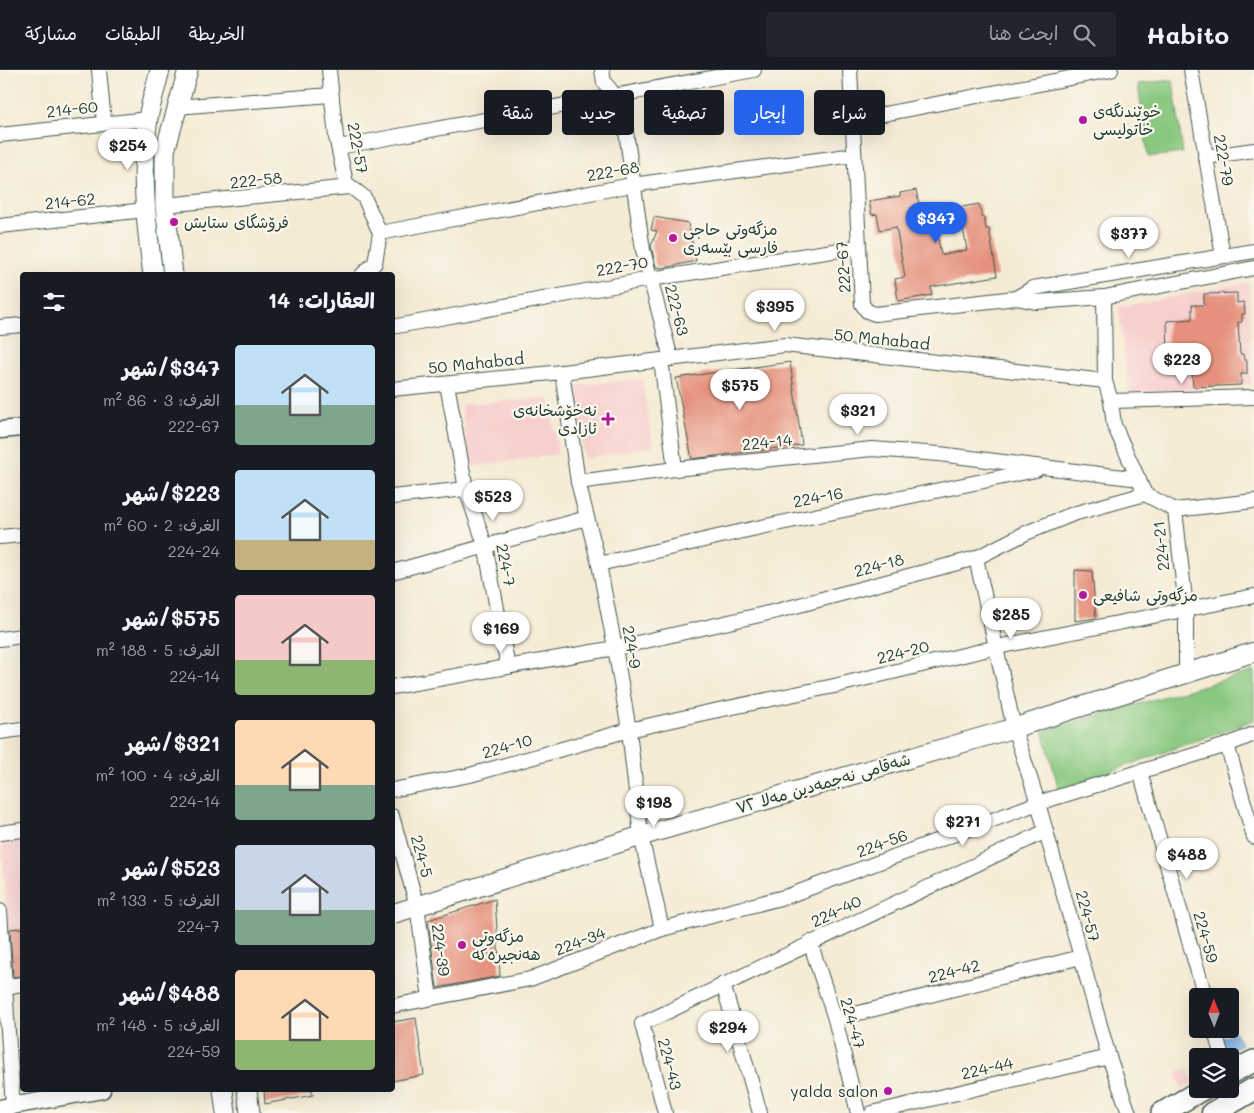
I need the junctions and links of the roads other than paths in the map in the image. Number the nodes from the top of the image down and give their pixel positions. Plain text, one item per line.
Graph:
1 (98, 70) edge
2 (160, 70) edge
3 (188, 70) edge
4 (329, 70) edge
5 (602, 70) edge
6 (747, 70) edge
7 (850, 70) edge
8 (1111, 70) edge
9 (1191, 70) edge
10 (611, 90) edge
11 (634, 90) edge
12 (851, 90) edge
13 (331, 95) junction
14 (562, 104) edge
15 (176, 107) junction
16 (885, 114) edge
17 (148, 118) junction
18 (104, 124) junction
19 (0, 135) edge
20 (626, 135) edge
21 (853, 135) edge
22 (338, 147) junction
23 (1254, 150) edge
24 (854, 155) junction
25 (1205, 157) junction
26 (632, 185) junction
27 (350, 187) junction
28 (165, 205) junction
29 (145, 210) junction
30 (0, 226) edge
31 (380, 234) junction
32 (859, 247) junction
33 (1254, 251) edge
34 (1224, 256) junction
35 (1254, 268) edge
36 (153, 272) edge
37 (173, 272) edge
38 (365, 272) edge
39 (650, 279) junction
40 (1104, 297) junction
41 (1016, 298) junction
42 (20, 325) edge
43 (395, 326) edge
44 (0, 328) edge
45 (666, 359) junction
46 (562, 372) junction
47 (1105, 381) junction
48 (447, 384) junction
49 (395, 389) edge
50 (1254, 398) edge
51 (1111, 401) junction
52 (20, 428) edge
53 (0, 430) edge
54 (1045, 468) junction
55 (675, 469) junction
56 (1139, 479) junction
57 (578, 482) junction
58 (466, 489) junction
59 (1145, 494) junction
60 (395, 497) edge
61 (1254, 501) edge
62 (1175, 510) junction
63 (587, 518) junction
64 (20, 535) edge
65 (0, 537) edge
66 (485, 545) junction
67 (976, 558) junction
68 (599, 564) junction
69 (395, 571) edge
70 (1254, 596) edge
71 (1186, 608) junction
72 (20, 636) edge
73 (0, 639) edge
74 (998, 647) junction
75 (615, 648) junction
76 (1254, 652) edge
77 (508, 667) junction
78 (1186, 672) junction
79 (395, 687) edge
80 (1014, 728) junction
81 (20, 729) edge
82 (629, 730) junction
83 (0, 732) edge
84 (1254, 734) edge
85 (1227, 745) junction
86 (1140, 772) junction
87 (395, 789) edge
88 (1038, 803) junction
89 (395, 827) edge
90 (20, 830) edge
91 (1046, 831) junction
92 (0, 833) edge
93 (641, 836) junction
94 (1254, 837) edge
95 (417, 906) junction
96 (0, 911) edge
97 (395, 913) edge
98 (662, 929) junction
99 (810, 942) junction
100 (1081, 957) junction
101 (20, 984) edge
102 (723, 984) junction
103 (5, 986) junction
104 (1203, 988) edge
105 (430, 998) junction
106 (395, 1005) edge
107 (835, 1019) junction
108 (642, 1024) joint
109 (1110, 1058) junction
110 (1254, 1061) edge
111 (1239, 1068) edge
112 (1254, 1090) edge
113 (91, 1092) edge
114 (224, 1092) edge
115 (248, 1092) edge
116 (1189, 1097) edge
117 (7, 1107) edge
118 (226, 1113) edge
119 (250, 1113) edge
120 (665, 1113) edge
121 (760, 1113) edge
122 (858, 1113) edge
123 (872, 1113) edge
124 (1129, 1113) edge
125 (1162, 1113) edge
126 (1213, 1113) edge

1 - 18 street
2 - 17 main road
3 - 15 main road
4 - 13 street, 222-57
5 - 10 street, 222-63
6 - 11 street
7 - 12 street, 222-67
8 - 16 street
9 - 25 street, 222-79
13 - 15 street
13 - 22 street, 222-57
14 - 22 street
15 - 28 main road
17 - 18 street, 214-60
17 - 29 main road
18 - 19 street, 214-60
20 - 26 street, 222-63
21 - 24 street, 222-67
22 - 27 street, 222-57
23 - 25 street
24 - 26 street, 222-68
24 - 32 street, 222-67
25 - 34 street, 222-79
26 - 31 street, 222-68
26 - 39 street, 222-63
27 - 28 street, 222-58
27 - 31 street, 222-57
28 - 37 main road
29 - 30 street, 214-62
29 - 36 main road
31 - 38 street
32 - 39 street, 222-70
32 - 41 street, 222-67
33 - 34 street
34 - 41 street
35 - 40 street
39 - 43 street, 222-70
39 - 45 street, 222-63
40 - 41 street
40 - 47 street
42 - 44 street
45 - 46 street, 50 Mahabad
45 - 47 street, 50 Mahabad
45 - 55 street, 222-63
46 - 48 street, 50 Mahabad
46 - 57 street, 224-9
47 - 51 street
48 - 49 street, 50 Mahabad
48 - 58 street, 224-7
50 - 51 street
51 - 56 street
52 - 53 street
54 - 55 street, 224-14
54 - 56 street, 224-14
54 - 68 street, 224-16
55 - 57 street, 224-14
56 - 59 street
57 - 63 street, 224-9
58 - 60 street
58 - 66 street, 224-7
59 - 62 street, 224-21
59 - 67 street, 224-18
61 - 62 street
62 - 71 street, 224-21
63 - 66 street
63 - 68 street, 224-9
64 - 65 street
66 - 69 street
66 - 77 street, 224-7
67 - 74 street, 224-57
67 - 75 street, 224-18
68 - 75 street, 224-9
70 - 71 street, 224-20
71 - 74 street, 224-20
71 - 78 street, 224-21
72 - 73 street
74 - 80 street, 224-57
74 - 82 street, 224-20
75 - 77 street, 224-18
75 - 82 street, 224-9
76 - 78 main road, شەقامی نەجمەدین مەلا ٧٢
77 - 79 street, 224-18
78 - 80 main road, شەقامی نەجمەدین مەلا ٧٢
80 - 88 street, 224-57
80 - 93 main road, شەقامی نەجمەدین مەلا ٧٢
81 - 83 street
82 - 87 street, 224-10
82 - 93 street, 224-9
84 - 85 street, 224-56
85 - 86 street, 224-56
85 - 94 street
86 - 88 street, 224-56
86 - 104 street, 224-59
88 - 91 street, 224-57
88 - 98 street, 224-56
89 - 95 street, 224-5
90 - 92 street
91 - 99 street, 224-40
91 - 100 street, 224-57
93 - 95 main road, شەقامی نەجمەدین مەلا ٧٢
93 - 98 street, 224-9
95 - 97 main road, شەقامی نەجمەدین مەلا ٧٢
95 - 105 street, 224-39
96 - 103 street
98 - 105 street, 224-34
99 - 102 street, 224-40
99 - 107 street, 224-47
100 - 107 street, 224-42
100 - 109 street, 224-57
101 - 103 street
102 - 108 street, 224-40
102 - 121 street
103 - 117 street
105 - 106 street, 224-34
107 - 122 street, 224-47
108 - 120 street, 224-43
109 - 123 street, 224-44
109 - 124 street, 224-57
110 - 111 main road
112 - 126 highway
113 - 117 street
114 - 118 main road
115 - 119 main road
116 - 125 main road

